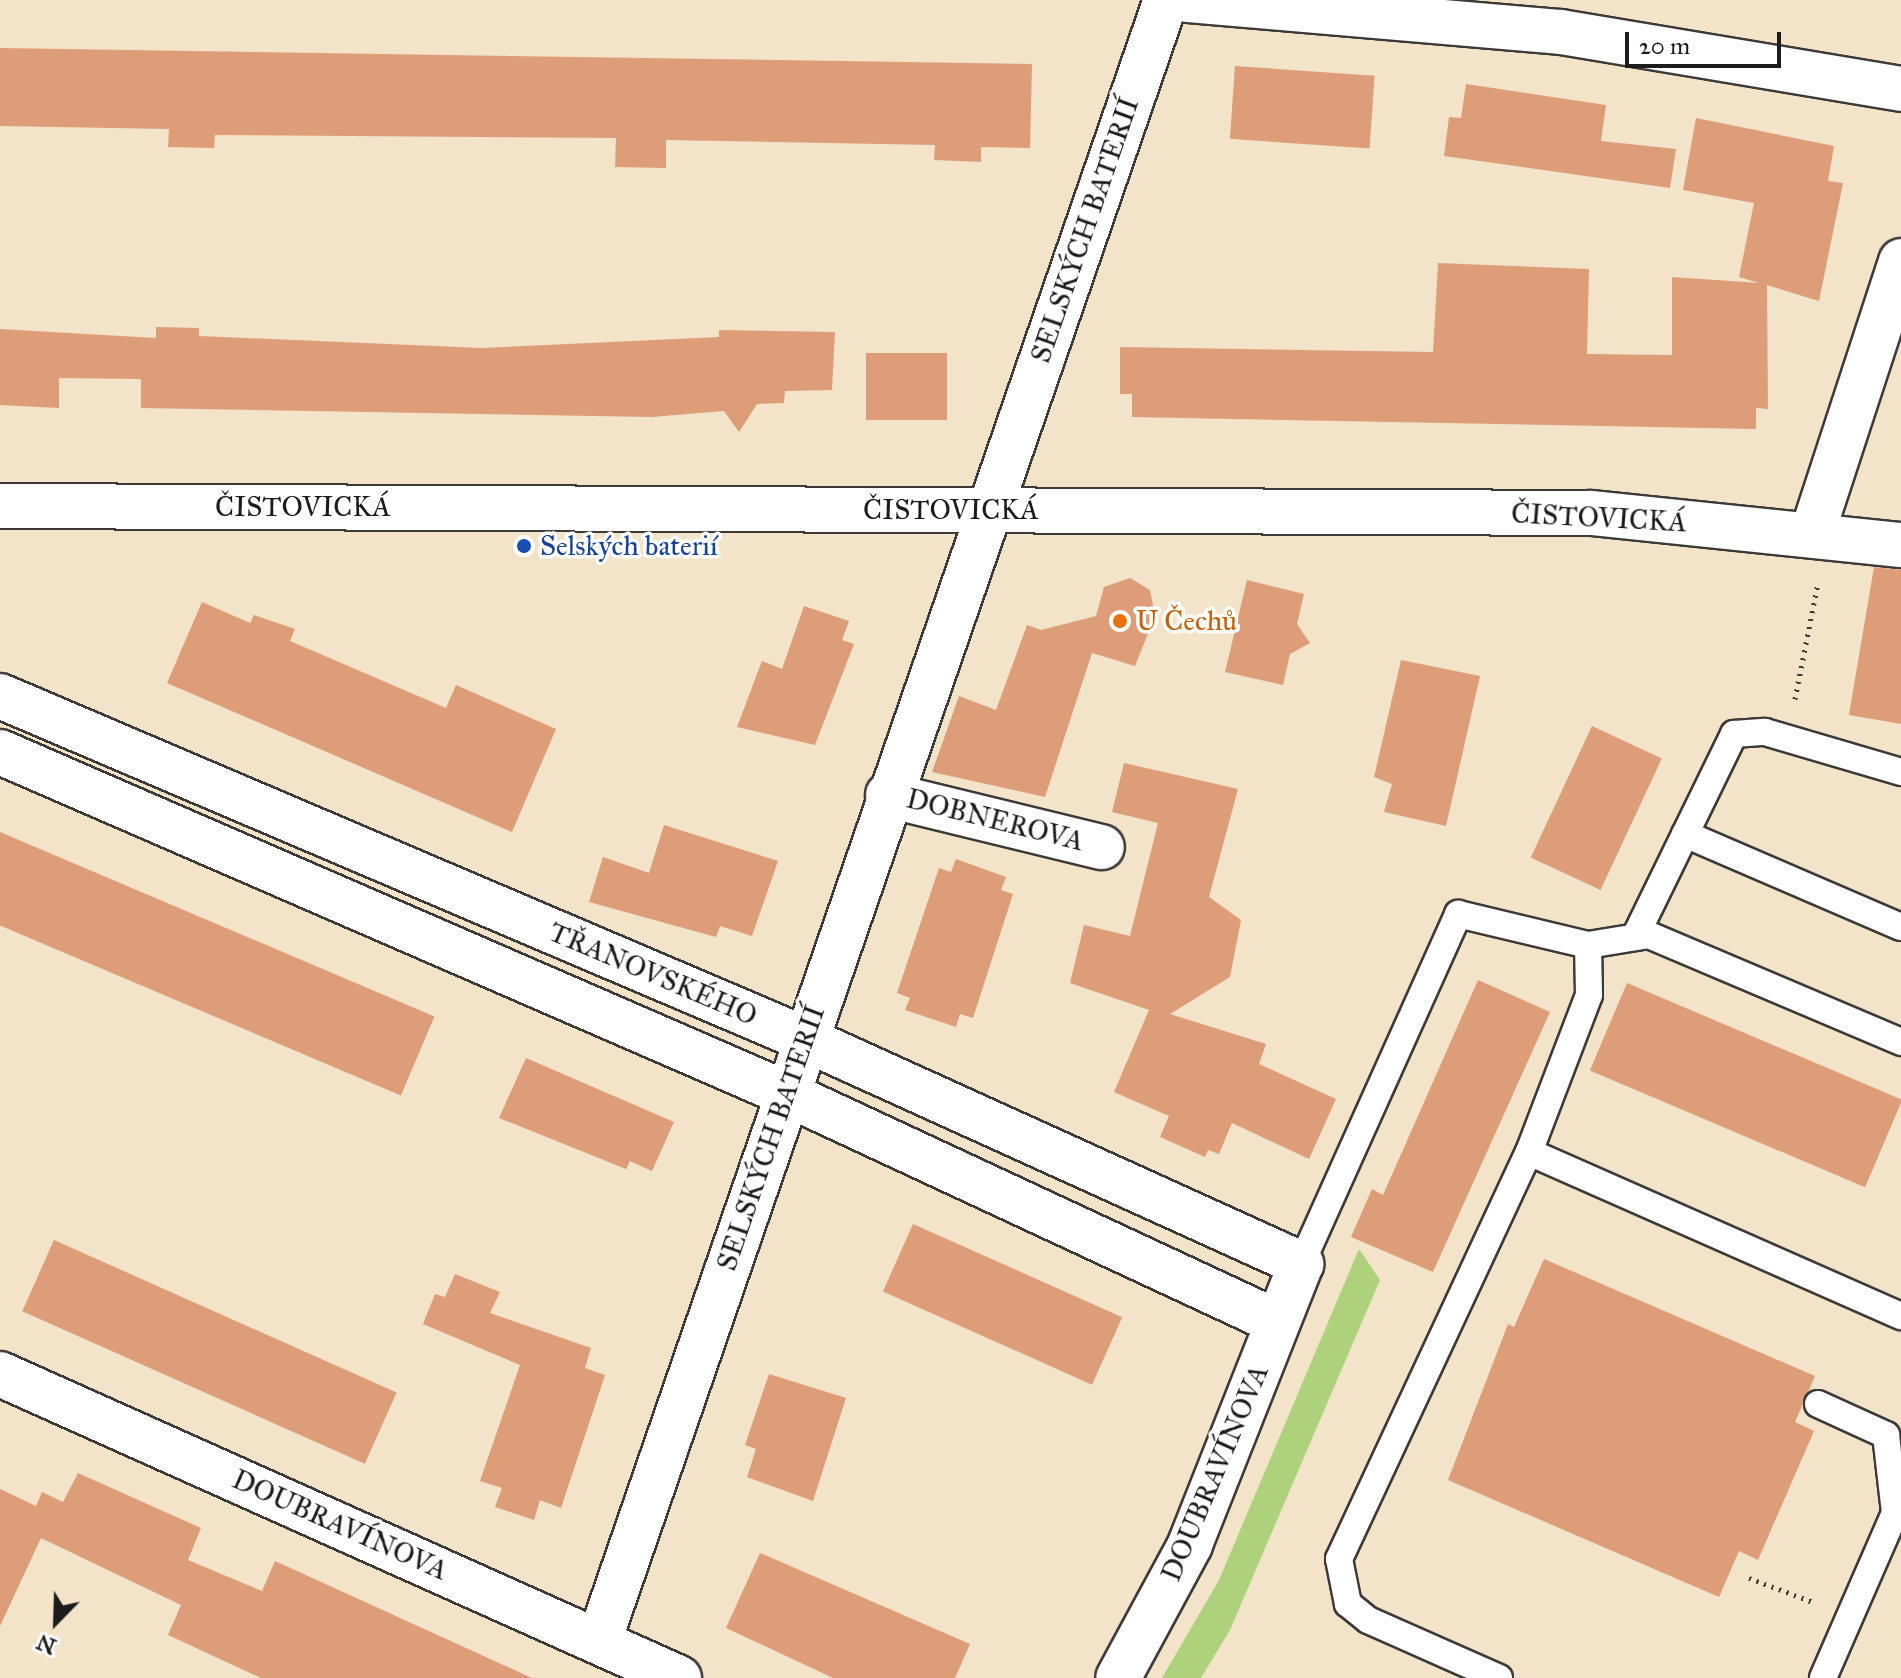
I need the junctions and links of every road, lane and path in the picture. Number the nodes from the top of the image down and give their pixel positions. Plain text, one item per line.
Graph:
1 (1166, 0) edge
2 (1187, 0) edge
3 (1901, 89) edge
4 (1901, 261) edge
5 (0, 506) edge
6 (988, 511) junction
7 (1813, 531) junction
8 (1901, 545) edge
9 (0, 696) edge
10 (0, 752) edge
11 (1901, 772) edge
12 (888, 795) junction
13 (1685, 834) junction
14 (1102, 847) dead end
15 (1901, 927) edge
16 (1635, 937) junction
17 (1588, 945) junction
18 (805, 1039) junction
19 (1901, 1042) edge
20 (785, 1093) junction
21 (1529, 1152) junction
22 (1301, 1264) junction
23 (1901, 1316) edge
24 (1277, 1322) junction
25 (0, 1374) edge
26 (1818, 1404) dead end
27 (599, 1641) junction
28 (679, 1678) edge
29 (1118, 1678) edge
30 (1499, 1678) edge
31 (1823, 1678) edge

1 - 6 street, SELSKÝCH BATERIÍ
2 - 3 street
4 - 7 street
5 - 6 street, ČISTOVICKÁ
6 - 7 street, ČISTOVICKÁ
6 - 12 street, SELSKÝCH BATERIÍ
7 - 8 street, ČISTOVICKÁ
9 - 18 street, TŘANOVSKÉHO
10 - 20 street, TŘANOVSKÉHO
11 - 13 lane
12 - 14 street, DOBNEROVA
12 - 18 street, SELSKÝCH BATERIÍ
13 - 15 lane
13 - 16 lane
16 - 17 lane
16 - 19 lane
17 - 21 lane
17 - 22 lane
18 - 20 street, SELSKÝCH BATERIÍ
18 - 22 street, TŘANOVSKÉHO
20 - 24 street, TŘANOVSKÉHO
20 - 27 street, SELSKÝCH BATERIÍ
21 - 23 lane
21 - 30 lane
22 - 24 street, DOUBRAVÍNOVA
24 - 29 street, DOUBRAVÍNOVA
25 - 27 street, DOUBRAVÍNOVA
26 - 31 lane
27 - 28 street, DOUBRAVÍNOVA

